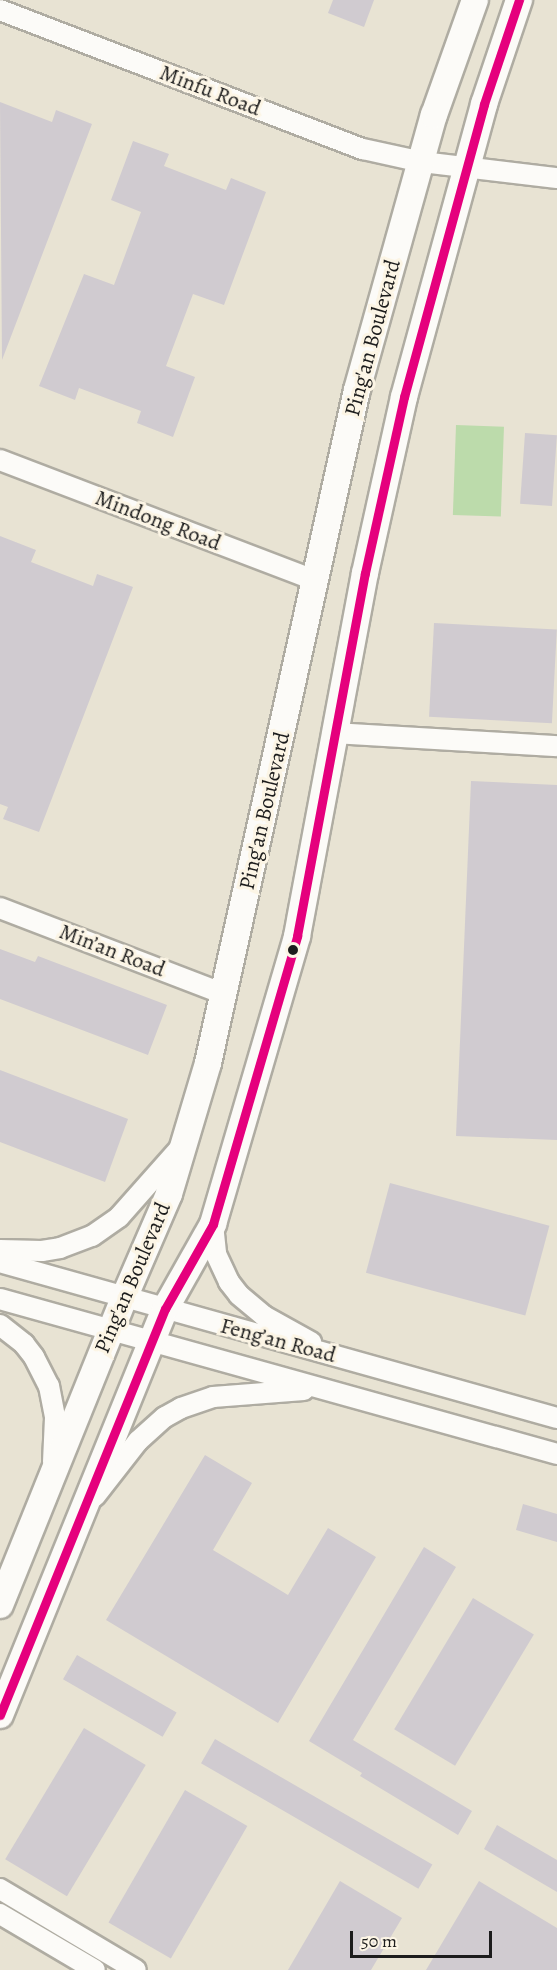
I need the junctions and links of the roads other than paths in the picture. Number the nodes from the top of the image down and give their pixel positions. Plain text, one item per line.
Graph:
1 (475, 0) edge
2 (519, 0) edge
3 (0, 10) edge
4 (422, 162) junction
5 (468, 168) junction
6 (557, 178) edge
7 (0, 460) edge
8 (317, 581) junction
9 (335, 733) junction
10 (557, 746) edge
11 (0, 908) edge
12 (224, 994) junction
13 (184, 1143) junction
14 (213, 1224) junction
15 (0, 1250) edge
16 (0, 1262) edge
17 (124, 1298) junction
18 (0, 1299) edge
19 (165, 1309) junction
20 (0, 1325) edge
21 (110, 1331) junction
22 (152, 1342) junction
23 (336, 1357) junction
24 (319, 1389) junction
25 (557, 1418) edge
26 (557, 1454) edge
27 (52, 1477) junction
28 (84, 1510) junction
29 (0, 1605) edge
30 (0, 1715) edge
31 (0, 1889) edge
32 (0, 1914) edge
33 (95, 1970) edge
34 (136, 1970) edge

1 - 4 main road, Ping'an Boulevard
2 - 5 main road, Ping'an Boulevard
3 - 4 street, Minfu Road
4 - 5 street, Minfu Road
4 - 8 main road, Ping'an Boulevard
5 - 6 street, Minfu Road
5 - 9 main road, Ping'an Boulevard
7 - 8 street, Mindong Road
8 - 12 main road, Ping'an Boulevard
9 - 10 street
9 - 14 main road, Ping'an Boulevard
11 - 12 street, Min’an Road
12 - 13 main road, Ping'an Boulevard
13 - 15 street
13 - 17 main road, Ping'an Boulevard
14 - 19 main road, Ping'an Boulevard
14 - 23 street
16 - 17 street, Feng’an Road
17 - 19 street, Feng’an Road
17 - 21 main road, Ping'an Boulevard
18 - 21 street, Feng’an Road
19 - 22 main road, Ping'an Boulevard
19 - 23 street, Feng’an Road
20 - 27 street
21 - 22 street, Feng’an Road
21 - 27 main road, Ping'an Boulevard
22 - 24 street, Feng’an Road
22 - 28 main road, Ping'an Boulevard
23 - 25 street, Feng’an Road
24 - 26 street, Feng’an Road
24 - 28 street
27 - 29 main road, Ping'an Boulevard
28 - 30 main road, Ping'an Boulevard
31 - 34 street
32 - 33 street

